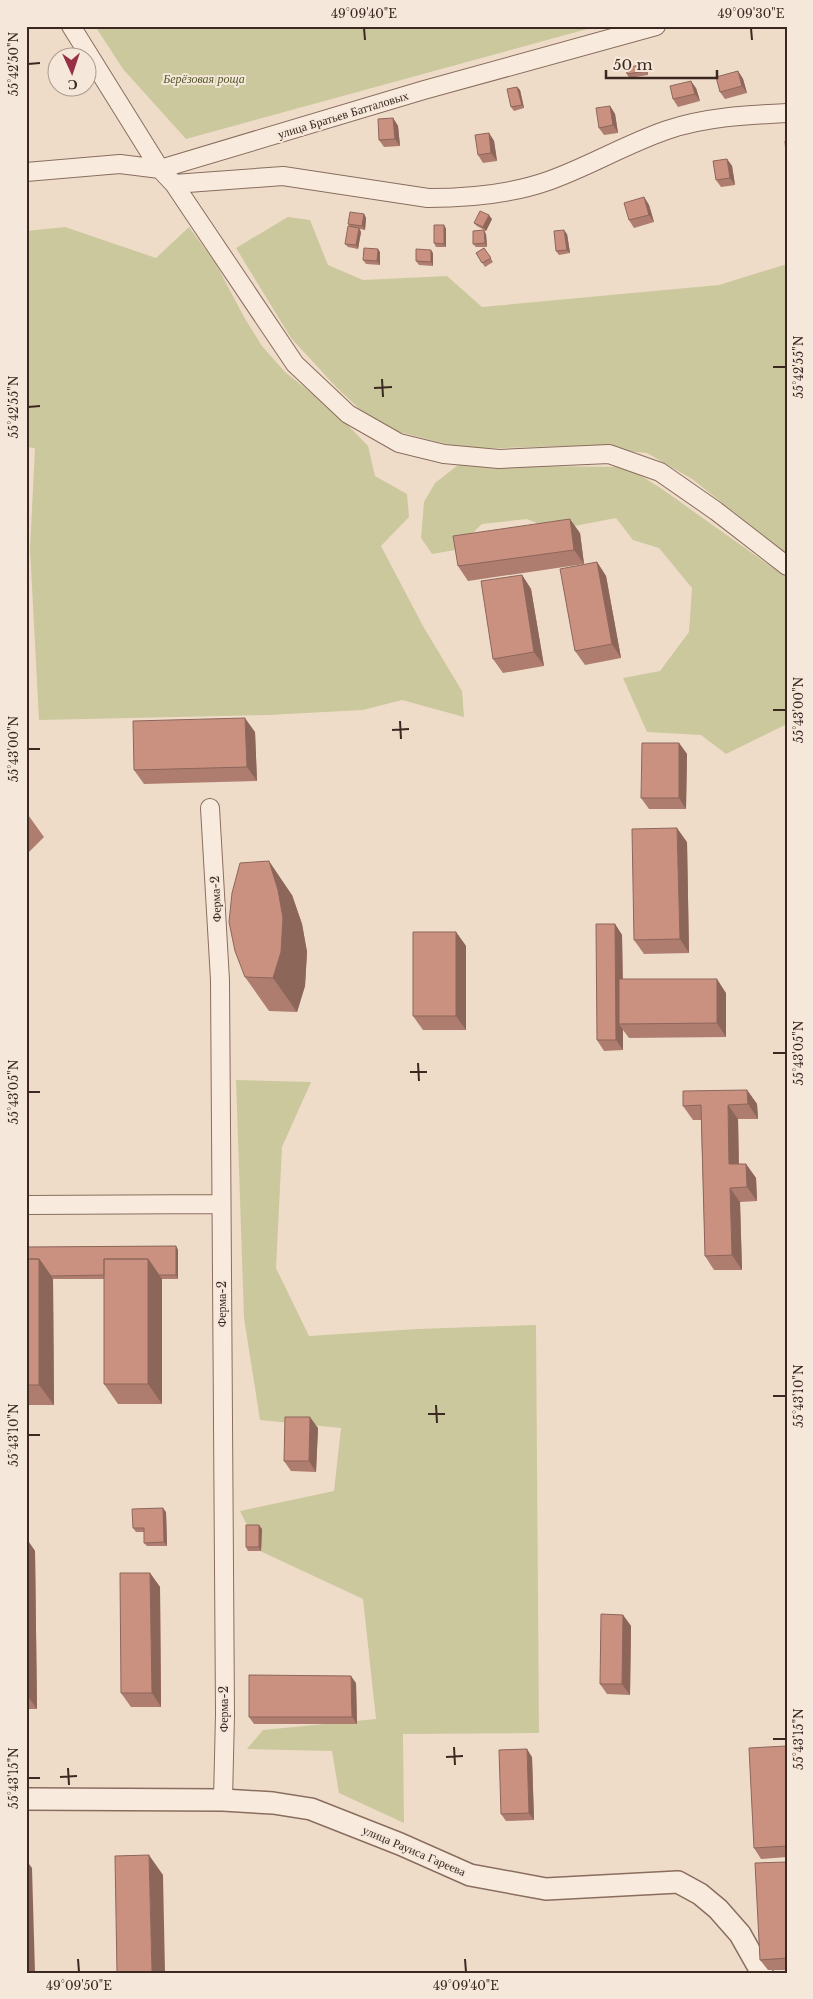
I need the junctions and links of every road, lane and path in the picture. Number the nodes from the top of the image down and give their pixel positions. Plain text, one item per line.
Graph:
1 (71, 26) edge
2 (656, 26) edge
3 (787, 113) edge
4 (160, 169) junction
5 (26, 172) edge
6 (174, 184) junction
7 (787, 566) edge
8 (210, 808) dead end
9 (221, 1204) junction
10 (26, 1205) edge
11 (26, 1799) edge
12 (222, 1800) junction
13 (762, 1973) edge

1 - 4 street
2 - 4 street, улица Братьев Батталовых
3 - 6 street
4 - 5 street, улица Братьев Батталовых
4 - 6 street
6 - 7 street
8 - 9 street, Ферма-2
9 - 10 street
9 - 12 street, Ферма-2
11 - 12 street, улица Рауиса Гареева
12 - 13 street, улица Рауиса Гареева

